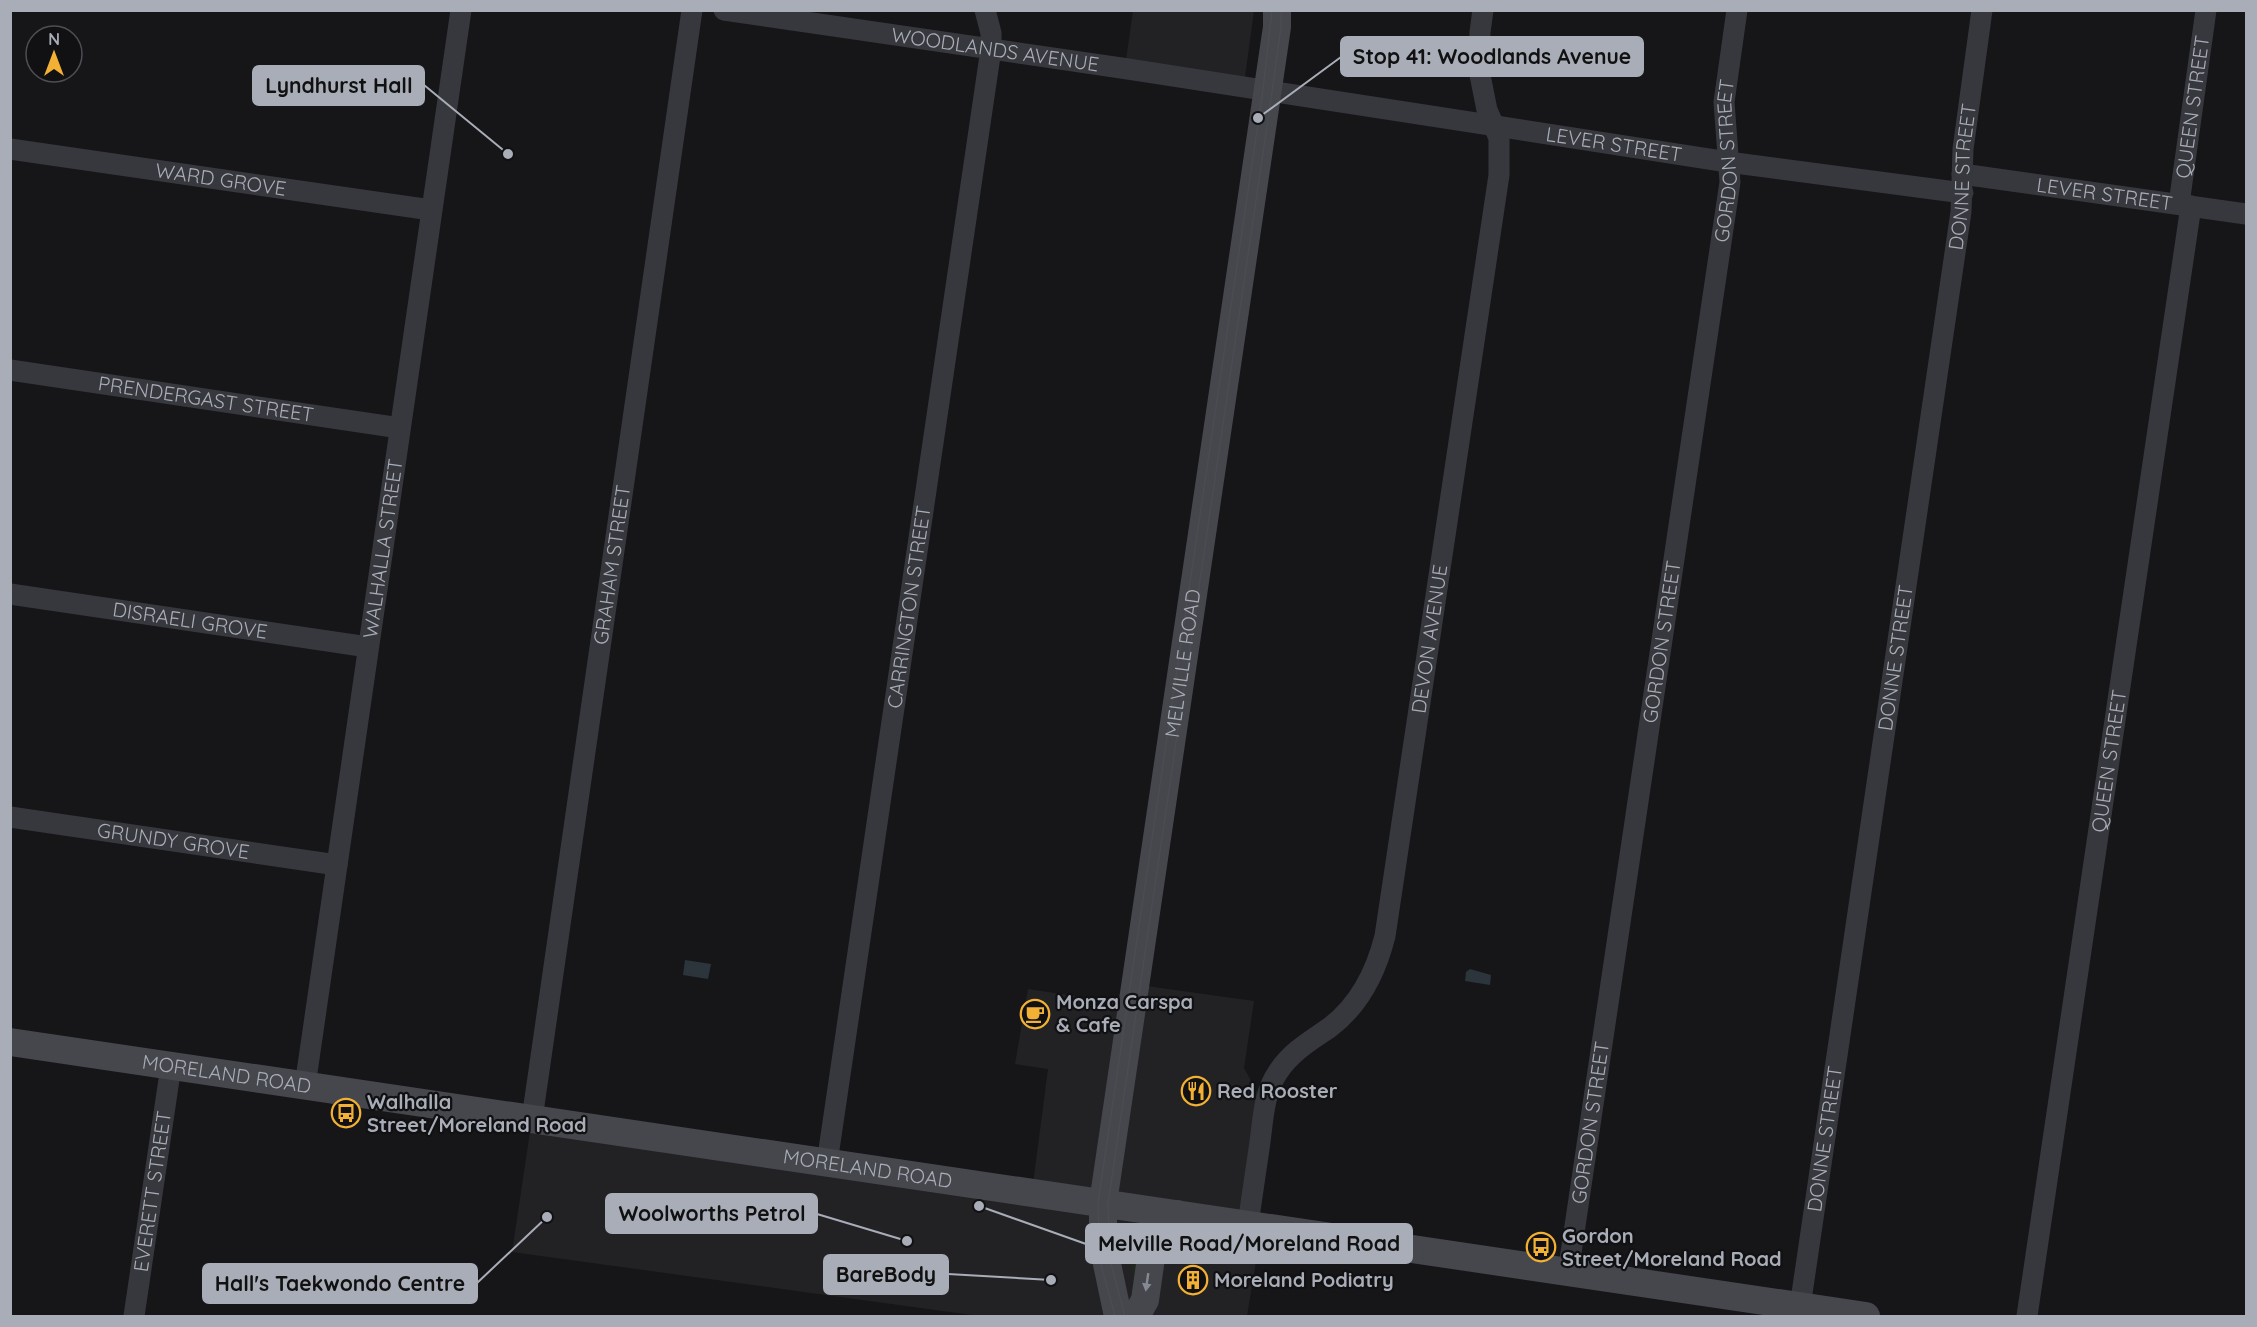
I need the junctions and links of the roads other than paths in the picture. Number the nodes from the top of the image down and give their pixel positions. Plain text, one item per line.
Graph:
1 (461, 10) edge
2 (692, 10) edge
3 (724, 10) edge
4 (985, 10) edge
5 (1277, 10) edge
6 (1483, 10) edge
7 (1737, 10) edge
8 (1982, 10) edge
9 (2206, 10) edge
10 (991, 49) junction
11 (1267, 91) junction
12 (1494, 127) junction
13 (10, 148) edge
14 (1728, 162) junction
15 (1962, 183) junction
16 (2185, 205) junction
17 (431, 210) junction
18 (2247, 214) edge
19 (10, 370) edge
20 (400, 428) junction
21 (10, 594) edge
22 (368, 647) junction
23 (10, 817) edge
24 (337, 865) junction
25 (10, 1042) edge
26 (171, 1066) junction
27 (304, 1086) junction
28 (532, 1119) junction
29 (827, 1163) junction
30 (1103, 1203) junction
31 (1177, 1214) junction
32 (1248, 1224) junction
33 (1568, 1273) junction
34 (1800, 1306) junction
35 (135, 1317) edge
36 (1118, 1317) edge
37 (1136, 1317) edge
38 (1866, 1317) edge
39 (2027, 1317) edge

1 - 17 street, WALHALLA STREET
2 - 28 street, GRAHAM STREET
3 - 10 street, WOODLANDS AVENUE
4 - 10 street, CARRINGTON STREET
5 - 11 main road, MELVILLE ROAD
6 - 12 street, DEVON AVENUE
7 - 14 street, GORDON STREET
8 - 15 street, DONNE STREET
9 - 16 street, QUEEN STREET
10 - 11 street, WOODLANDS AVENUE
10 - 29 street, CARRINGTON STREET
11 - 12 street, LEVER STREET
11 - 30 main road, MELVILLE ROAD
12 - 14 street, LEVER STREET
12 - 32 street, DEVON AVENUE
13 - 17 street, WARD GROVE
14 - 15 street, LEVER STREET
14 - 33 street, GORDON STREET
15 - 16 street, LEVER STREET
15 - 34 street, DONNE STREET
16 - 18 street, LEVER STREET
16 - 39 street, QUEEN STREET
17 - 20 street, WALHALLA STREET
19 - 20 street, PRENDERGAST STREET
20 - 22 street, WALHALLA STREET
21 - 22 street, DISRAELI GROVE
22 - 24 street, WALHALLA STREET
23 - 24 street, GRUNDY GROVE
24 - 27 street, WALHALLA STREET
25 - 26 main road, MORELAND ROAD
26 - 27 main road, MORELAND ROAD
26 - 35 street, EVERETT STREET
27 - 28 main road, MORELAND ROAD
28 - 29 main road, MORELAND ROAD
29 - 30 main road, MORELAND ROAD
30 - 31 main road, MORELAND ROAD
30 - 36 main road, MELVILLE ROAD
31 - 32 main road, MORELAND ROAD
31 -> 37 main road
32 - 33 main road, MORELAND ROAD
33 - 34 main road, MORELAND ROAD
34 - 38 main road, MORELAND ROAD

